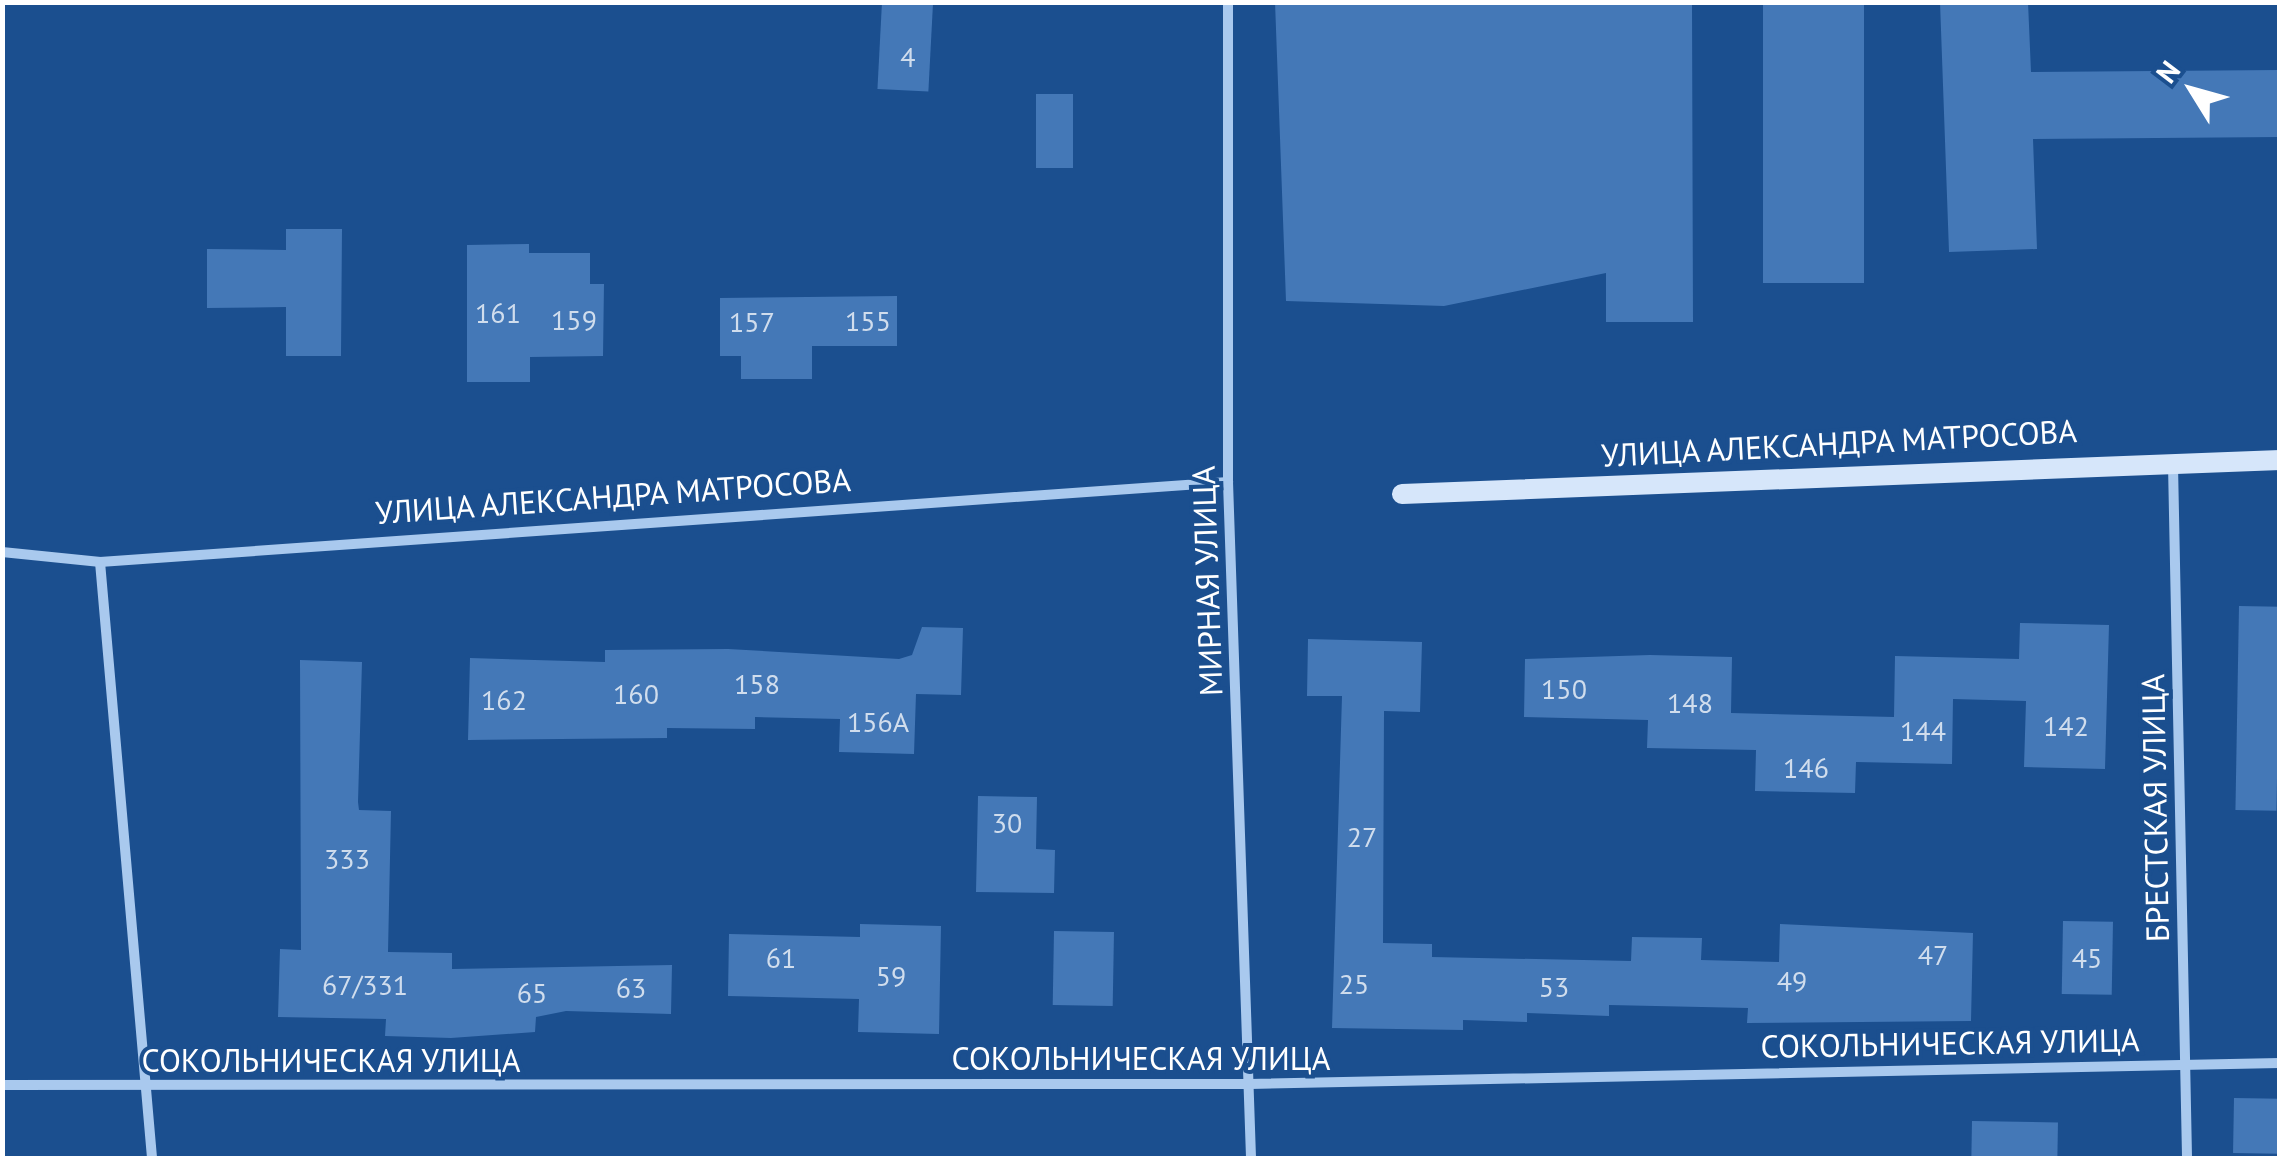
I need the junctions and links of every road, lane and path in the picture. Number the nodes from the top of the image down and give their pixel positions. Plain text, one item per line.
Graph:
1 (1228, 2) edge
2 (2173, 457) junction
3 (2280, 460) edge
4 (1228, 482) junction
5 (1402, 494) dead end
6 (2, 552) edge
7 (100, 562) junction
8 (2185, 1062) junction
9 (2280, 1063) edge
10 (1250, 1084) junction
11 (2, 1085) edge
12 (141, 1085) junction
13 (152, 1158) edge
14 (1251, 1158) edge
15 (2187, 1158) edge

1 - 4 street, МИРНАЯ УЛИЦА
2 - 3 street, УЛИЦА АЛЕКСАНДРА МАТРОСОВА
2 - 5 street, УЛИЦА АЛЕКСАНДРА МАТРОСОВА
2 - 8 street, БРЕСТСКАЯ УЛИЦА
4 - 7 street, УЛИЦА АЛЕКСАНДРА МАТРОСОВА
4 - 10 street, МИРНАЯ УЛИЦА
6 - 7 street, УЛИЦА АЛЕКСАНДРА МАТРОСОВА
7 - 12 street
8 - 9 street, СОКОЛЬНИЧЕСКАЯ УЛИЦА
8 - 10 street, СОКОЛЬНИЧЕСКАЯ УЛИЦА
8 - 15 street, БРЕСТСКАЯ УЛИЦА
10 - 12 street, СОКОЛЬНИЧЕСКАЯ УЛИЦА
10 - 14 street, МИРНАЯ УЛИЦА
11 - 12 street, СОКОЛЬНИЧЕСКАЯ УЛИЦА
12 - 13 street

